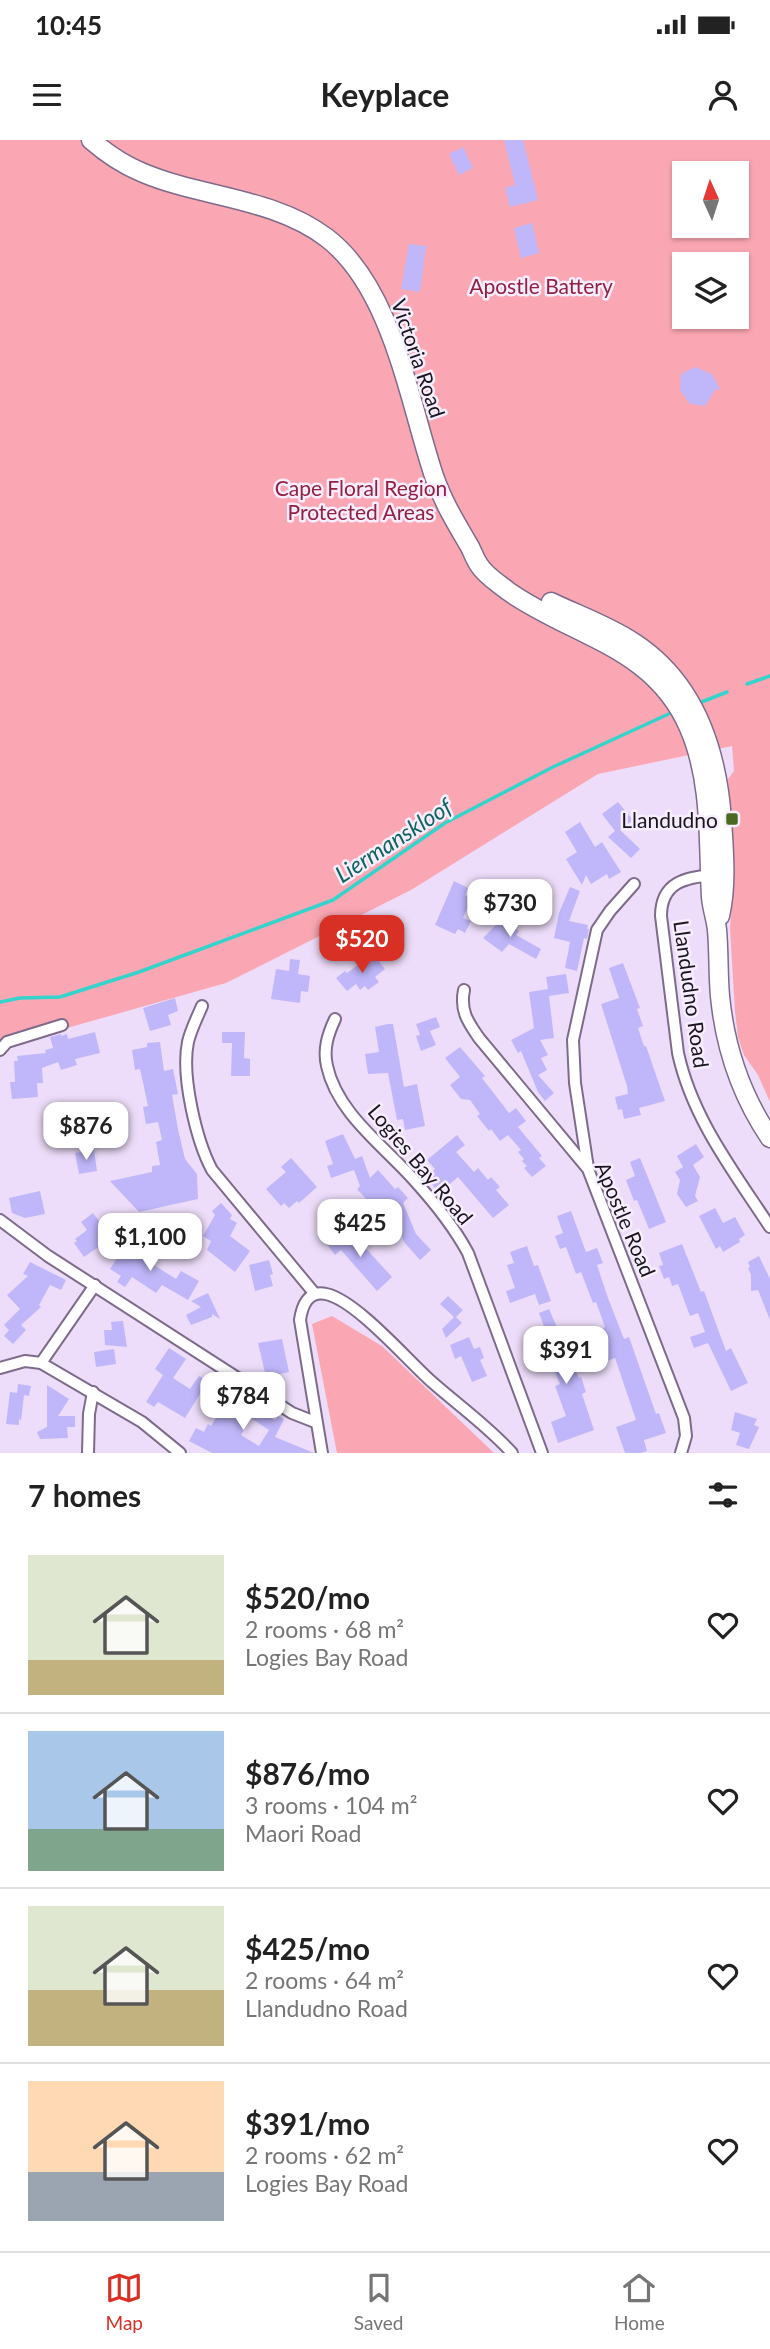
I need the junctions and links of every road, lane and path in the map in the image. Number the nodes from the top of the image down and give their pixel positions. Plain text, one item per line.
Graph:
1 (91, 140) edge
2 (718, 874) junction
3 (634, 884) dead end
4 (464, 990) dead end
5 (202, 1006) dead end
6 (335, 1019) dead end
7 (62, 1025) dead end
8 (0, 1050) edge
9 (770, 1138) edge
10 (588, 1169) junction
11 (0, 1220) edge
12 (770, 1227) edge
13 (95, 1286) junction
14 (315, 1294) junction
15 (41, 1363) junction
16 (0, 1368) edge
17 (93, 1392) junction
18 (315, 1422) junction
19 (88, 1453) edge
20 (180, 1453) edge
21 (321, 1453) edge
22 (512, 1453) edge
23 (542, 1453) edge
24 (681, 1453) edge

1 - 2 main road, Victoria Road
2 - 9 main road, Victoria Road
2 - 12 street, Llandudno Road
3 - 10 street
4 - 10 street, Apostle Road
5 - 14 street
6 - 23 street, Logies Bay Road
7 - 8 street
10 - 24 street, Apostle Road
11 - 13 street
13 - 15 street
13 - 18 street
14 - 18 street
14 - 22 street
15 - 16 street
15 - 17 street
17 - 19 street
17 - 20 street
18 - 21 street

